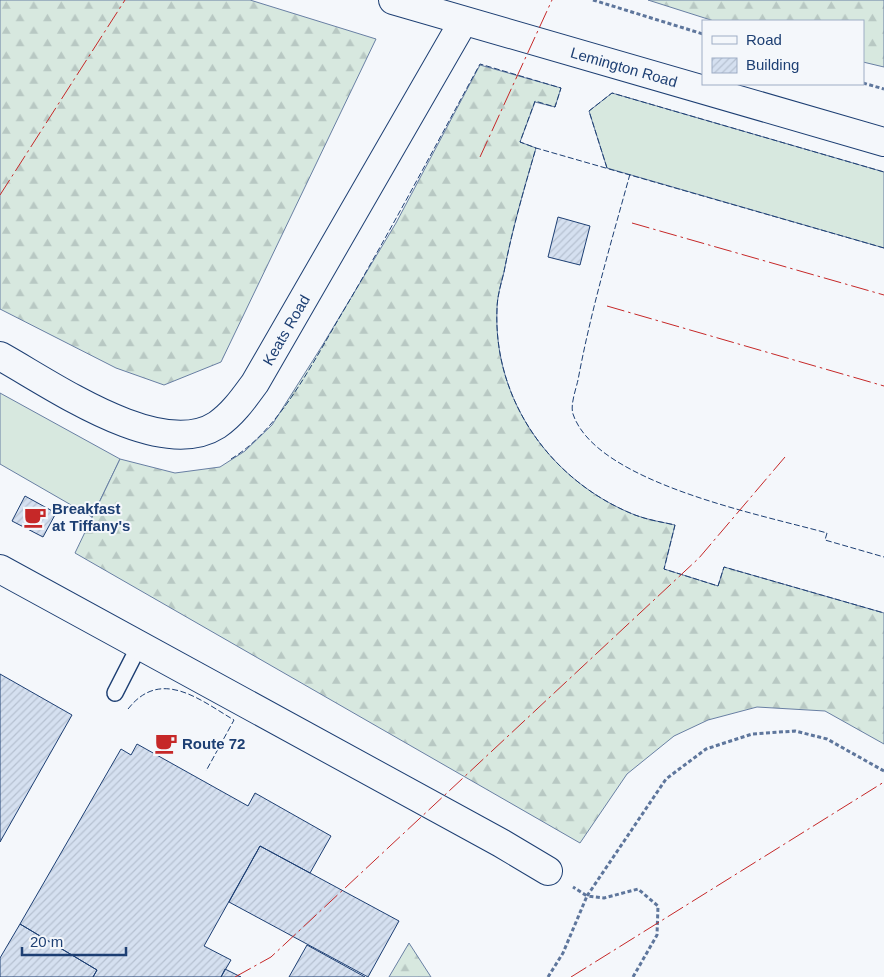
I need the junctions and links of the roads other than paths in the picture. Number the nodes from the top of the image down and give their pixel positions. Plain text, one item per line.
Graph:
1 (393, 0) edge
2 (463, 22) junction
3 (884, 142) edge
4 (0, 356) edge
5 (0, 568) edge
6 (139, 646) junction
7 (115, 693) dead end
8 (548, 871) road end

1 - 2 street, Lemington Road
2 - 3 street, Lemington Road
2 - 4 street, Keats Road
5 - 6 street
6 - 7 lane
6 - 8 street

